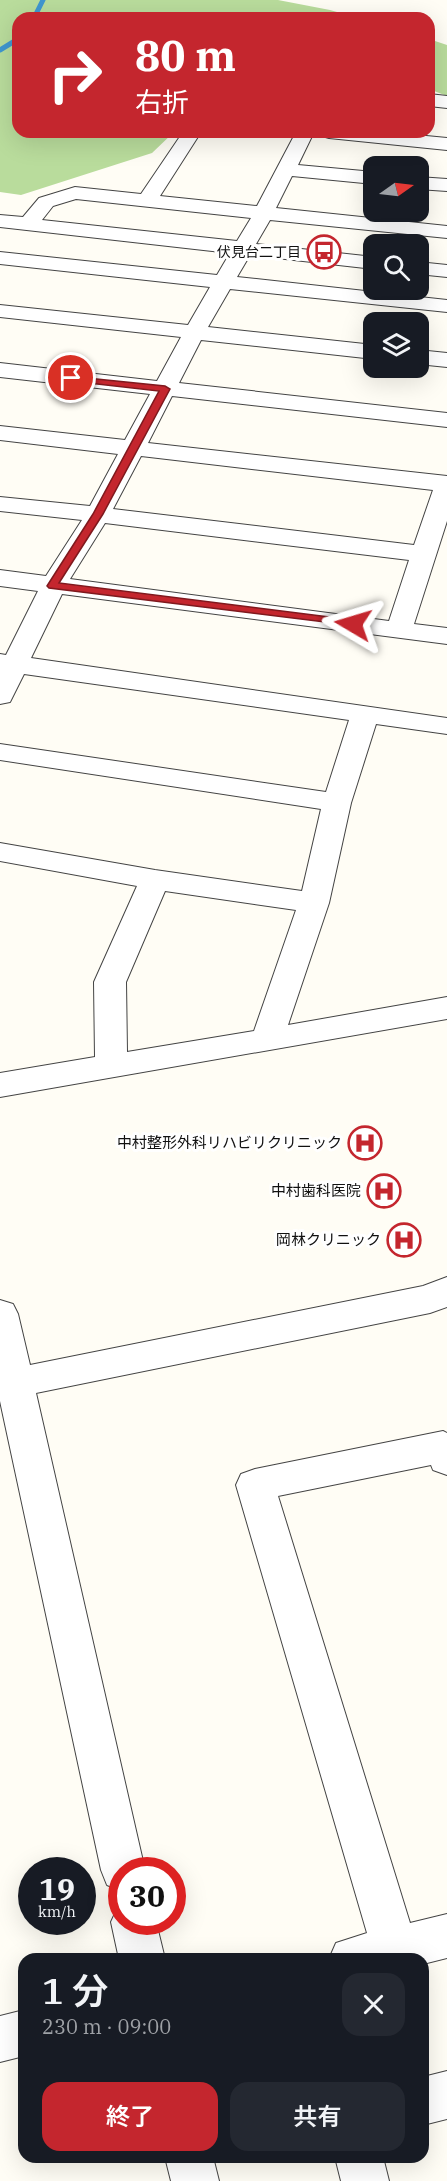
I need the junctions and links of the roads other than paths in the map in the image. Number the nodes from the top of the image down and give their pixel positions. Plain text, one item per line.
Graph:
1 (188, 138) edge
2 (302, 138) edge
3 (388, 138) edge
4 (447, 144) edge
5 (286, 170) junction
6 (363, 177) edge
7 (429, 184) edge
8 (447, 185) edge
9 (147, 201) junction
10 (264, 213) junction
11 (0, 221) edge
12 (28, 224) junction
13 (447, 232) edge
14 (243, 248) junction
15 (0, 258) edge
16 (363, 262) edge
17 (429, 269) edge
18 (447, 271) edge
19 (225, 281) junction
20 (447, 306) edge
21 (0, 310) edge
22 (194, 333) junction
23 (363, 351) edge
24 (429, 358) edge
25 (447, 360) edge
26 (0, 370) edge
27 (165, 389) junction
28 (447, 420) edge
29 (0, 433) edge
30 (133, 449) junction
31 (447, 483) edge
32 (0, 504) edge
33 (98, 514) junction
34 (424, 554) junction
35 (0, 578) edge
36 (52, 586) junction
37 (399, 630) junction
38 (447, 636) edge
39 (7, 663) edge
40 (0, 696) edge
41 (365, 714) junction
42 (447, 726) edge
43 (0, 752) edge
44 (336, 803) junction
45 (0, 852) edge
46 (155, 879) junction
47 (314, 903) junction
48 (447, 1008) edge
49 (267, 1039) junction
50 (111, 1065) junction
51 (0, 1085) edge
52 (447, 1291) edge
53 (0, 1314) edge
54 (8, 1384) edge
55 (447, 1459) edge
56 (120, 1857) edge
57 (137, 1935) edge
58 (447, 1936) edge
59 (395, 1949) junction
60 (141, 1953) edge
61 (378, 1953) edge
62 (18, 2034) edge
63 (0, 2039) edge
64 (447, 2095) edge
65 (429, 2100) edge
66 (190, 2163) edge
67 (360, 2163) edge
68 (195, 2181) edge
69 (365, 2181) edge

1 - 9 street
2 - 5 street
3 - 4 street
5 - 6 street
5 - 10 street
7 - 8 street
9 - 10 street
9 - 12 street
10 - 13 street
10 - 14 street
11 - 12 street
12 - 14 street
14 - 16 street
14 - 19 street
15 - 19 street
17 - 18 street
19 - 20 street
19 - 22 street
21 - 22 street
22 - 23 street
22 - 27 street
24 - 25 street
26 - 27 street
27 - 28 street
27 - 30 street
29 - 30 street
30 - 31 street
30 - 33 street
31 - 34 street
32 - 33 street
33 - 34 street
33 - 36 street
34 - 37 street
35 - 36 street
36 - 37 street
36 - 39 street
37 - 38 street
39 - 40 street
39 - 41 street
41 - 42 street
41 - 44 street
43 - 44 street
44 - 47 street
45 - 46 street
46 - 47 street
46 - 50 street
47 - 49 street
48 - 49 street
49 - 50 street
50 - 51 street
52 - 54 street
53 - 54 street
54 - 56 street
55 - 59 street
57 - 60 street
58 - 59 street
59 - 61 street
62 - 63 street
64 - 65 street
66 - 68 street
67 - 69 street

